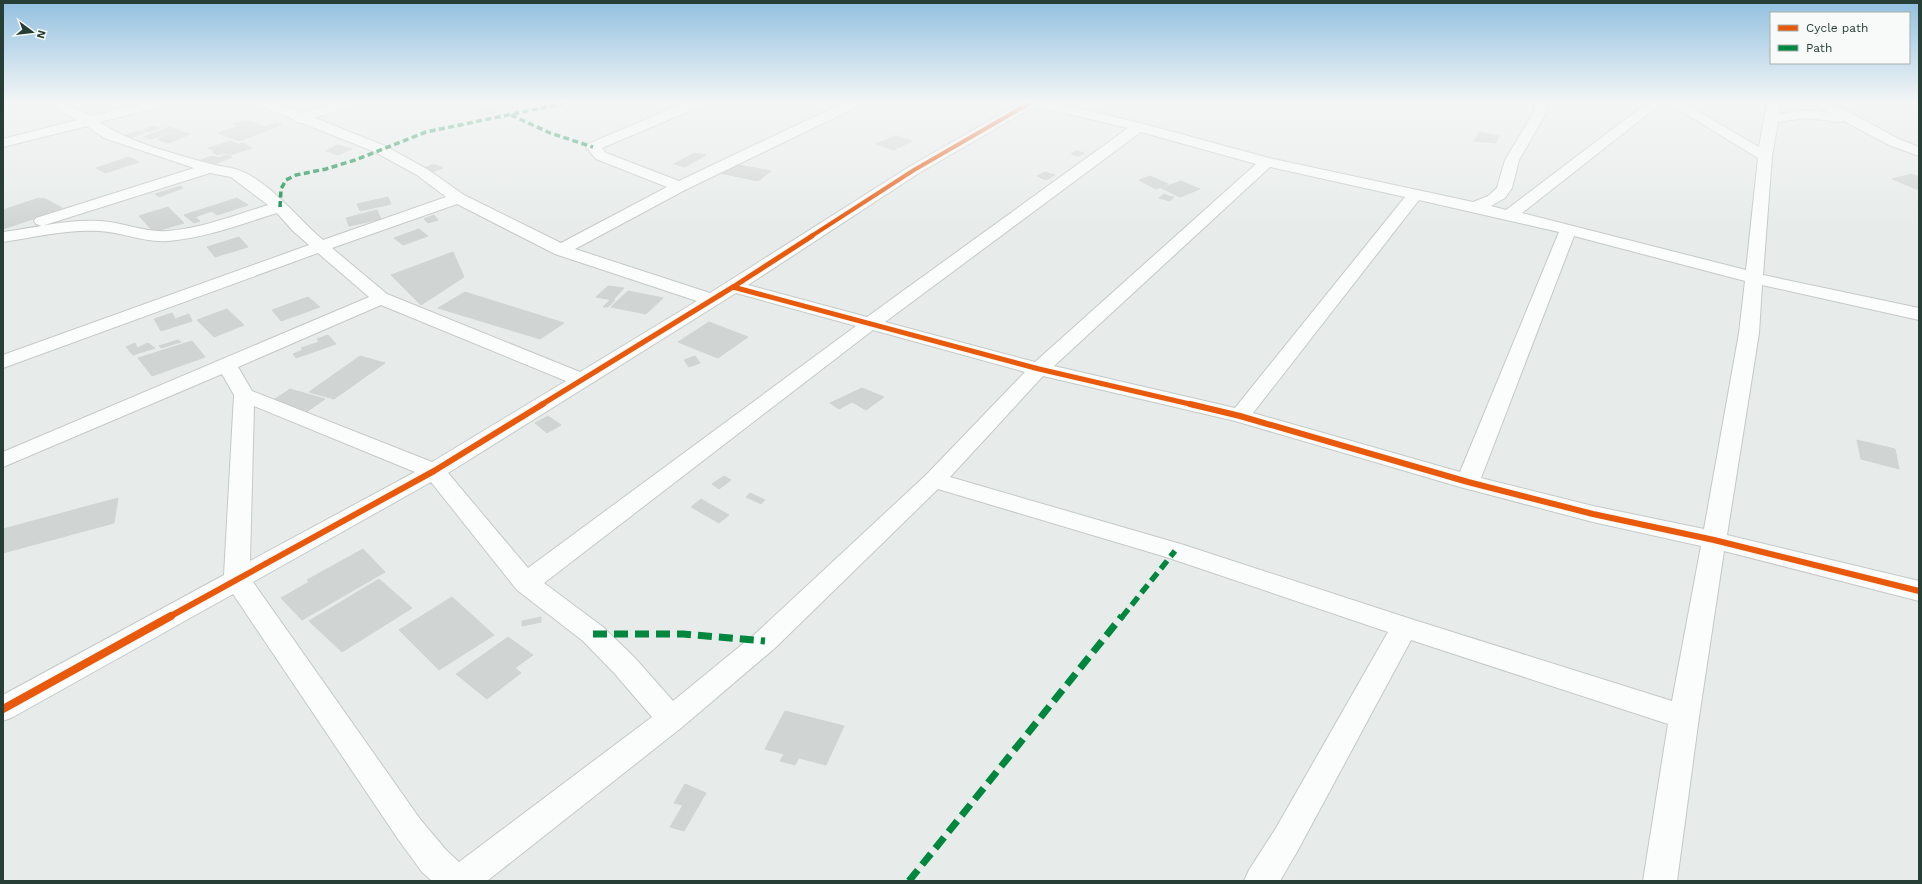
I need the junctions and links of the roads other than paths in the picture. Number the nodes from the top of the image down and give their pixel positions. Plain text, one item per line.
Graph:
1 (135, 144) edge
2 (368, 144) edge
3 (599, 144) edge
4 (769, 144) edge
5 (959, 144) edge
6 (1115, 144) edge
7 (1202, 144) edge
8 (1521, 144) edge
9 (1602, 144) edge
10 (1746, 144) edge
11 (1765, 144) edge
12 (1900, 144) edge
13 (1919, 152) edge
14 (1765, 156) junction
15 (1267, 162) junction
16 (209, 168) junction
17 (680, 187) junction
18 (1415, 194) junction
19 (458, 198) junction
20 (280, 207) junction
21 (1476, 207) junction
22 (1509, 215) junction
23 (1568, 229) junction
24 (3, 235) edge
25 (321, 246) junction
26 (561, 250) junction
27 (1754, 278) junction
28 (733, 287) junction
29 (381, 298) junction
30 (712, 300) junction
31 (1919, 314) edge
32 (870, 324) junction
33 (3, 362) edge
34 (226, 364) junction
35 (1039, 369) junction
36 (582, 380) junction
37 (244, 395) junction
38 (1240, 416) junction
39 (3, 460) edge
40 (434, 471) junction
41 (934, 480) junction
42 (1468, 482) junction
43 (1714, 540) junction
44 (238, 579) junction
45 (526, 583) junction
46 (1919, 591) edge
47 (1404, 627) junction
48 (3, 709) edge
49 (1684, 717) junction
50 (671, 719) junction
51 (454, 881) edge
52 (461, 881) edge
53 (1261, 881) edge
54 (1660, 881) edge

1 - 16 street
2 - 19 street
3 - 17 street
4 - 17 street
5 - 28 street
6 - 32 street
7 - 15 street
8 - 21 street
9 - 22 street
10 - 14 street
11 - 14 street
12 - 13 street
14 - 27 street
15 - 18 street
15 - 35 street
16 - 20 street
16 - 24 street
17 - 26 street
18 - 21 street
18 - 38 street
19 - 25 street
19 - 26 street
20 - 24 street
20 - 25 street
21 - 22 street
22 - 23 street
23 - 27 street
23 - 42 street
25 - 29 street
25 - 33 street
26 - 30 street
27 - 31 street
27 - 43 street
28 - 30 street
28 - 32 street
29 - 34 street
29 - 36 street
30 - 36 street
32 - 35 street
32 - 45 street
34 - 37 street
34 - 39 street
35 - 38 street
35 - 41 street
36 - 40 street
37 - 40 street
37 - 44 street
38 - 42 street
40 - 44 street
40 - 45 street
41 - 47 street
41 - 50 street
42 - 43 street
43 - 46 street
43 - 49 street
44 - 48 street
44 - 51 street
45 - 50 street
47 - 49 street
47 - 53 street
49 - 54 street
50 - 52 street

